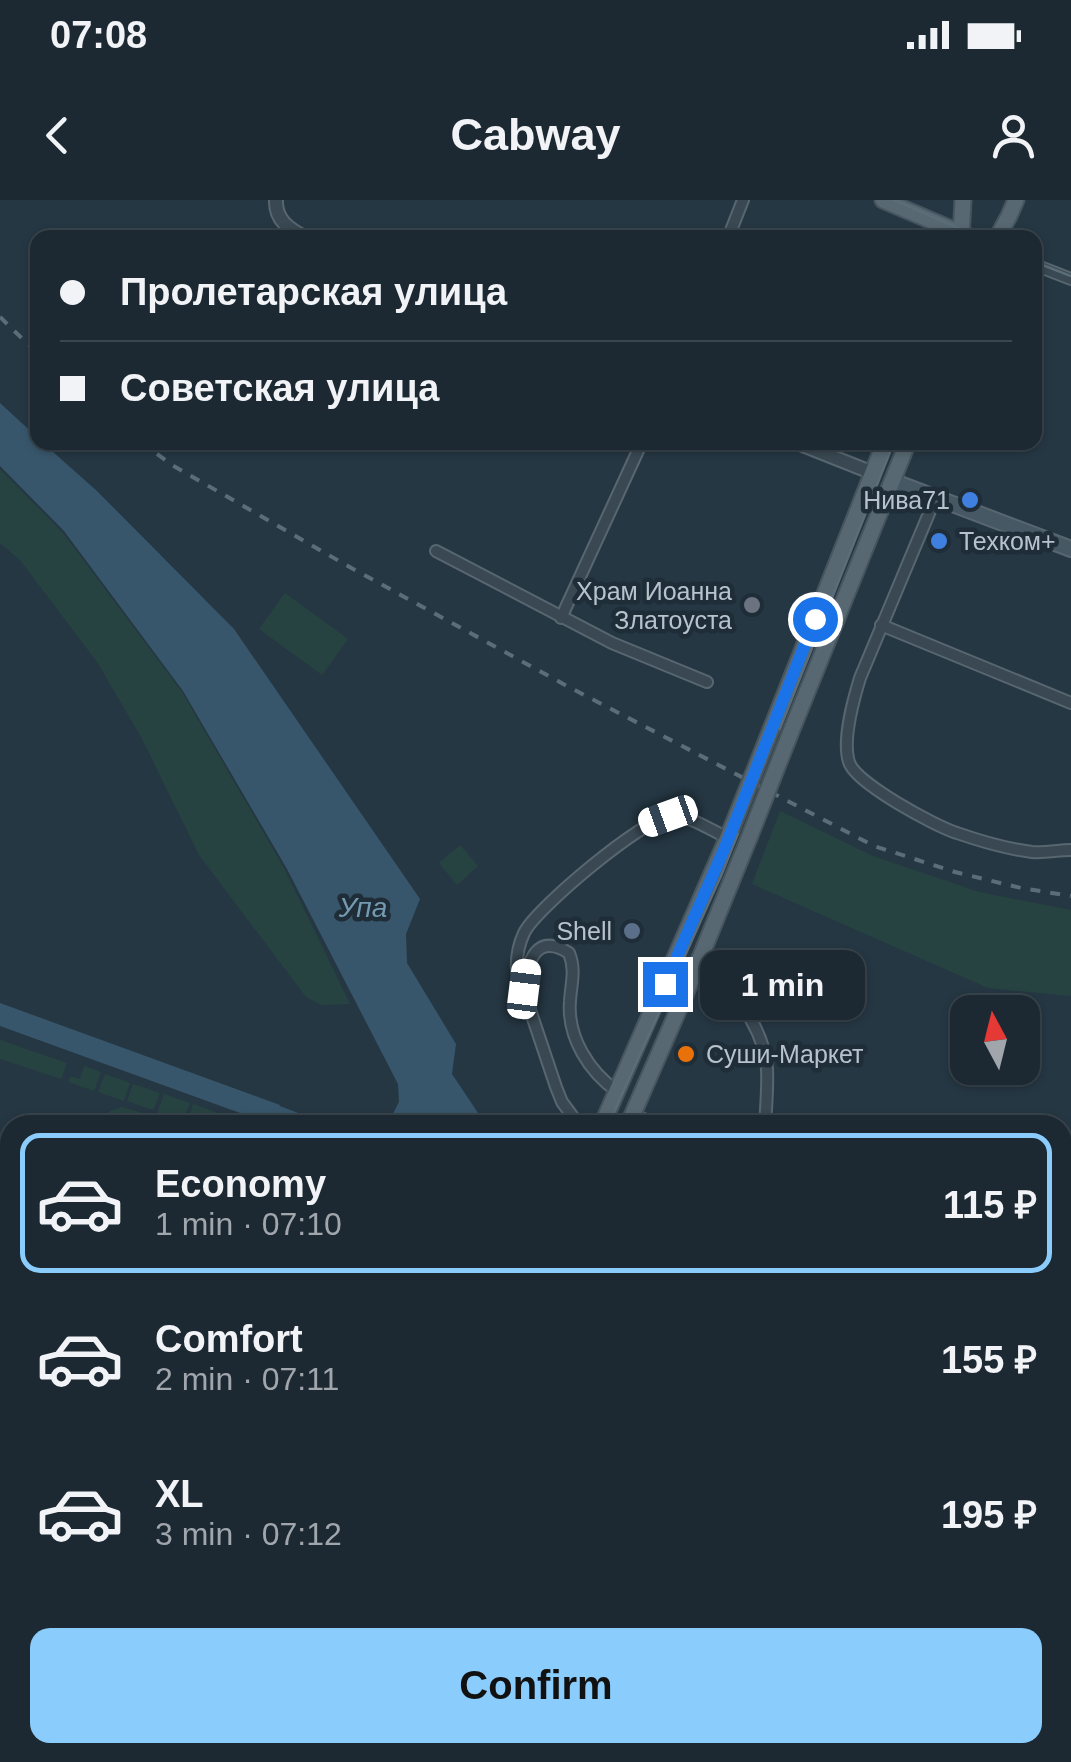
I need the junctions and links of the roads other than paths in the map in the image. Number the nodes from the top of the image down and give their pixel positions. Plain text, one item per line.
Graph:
1 (276, 200) edge
2 (743, 200) edge
3 (883, 200) edge
4 (962, 200) edge
5 (1016, 200) edge
6 (293, 230) edge
7 (731, 230) edge
8 (951, 230) edge
9 (964, 230) edge
10 (1001, 230) edge
11 (1042, 268) edge
12 (1071, 279) edge
13 (638, 450) edge
14 (816, 450) edge
15 (882, 450) edge
16 (905, 450) edge
17 (873, 473) junction
18 (892, 481) junction
19 (935, 499) junction
20 (1071, 549) edge
21 (436, 552) dead end
22 (561, 618) junction
23 (882, 625) junction
24 (707, 682) dead end
25 (1071, 703) edge
26 (730, 834) junction
27 (1071, 850) edge
28 (702, 954) junction
29 (524, 989) junction
30 (618, 1092) junction
31 (572, 1115) edge
32 (606, 1115) edge
33 (632, 1115) edge
34 (765, 1115) edge

1 - 6 street
2 - 7 street
3 - 8 main road
4 - 9 main road
5 - 10 main road
11 - 12 street
13 - 22 street
14 - 17 street
15 - 17 main road
16 - 18 main road
17 - 18 main road
17 - 26 main road, bridge
18 - 19 main road
18 - 28 main road, bridge
19 - 20 main road
19 - 23 street
21 - 22 street
22 - 24 street
23 - 25 street
23 - 27 street
26 - 29 street
26 - 30 main road
28 - 33 main road
28 - 34 street
29 - 30 street
29 - 31 street
30 - 32 main road

